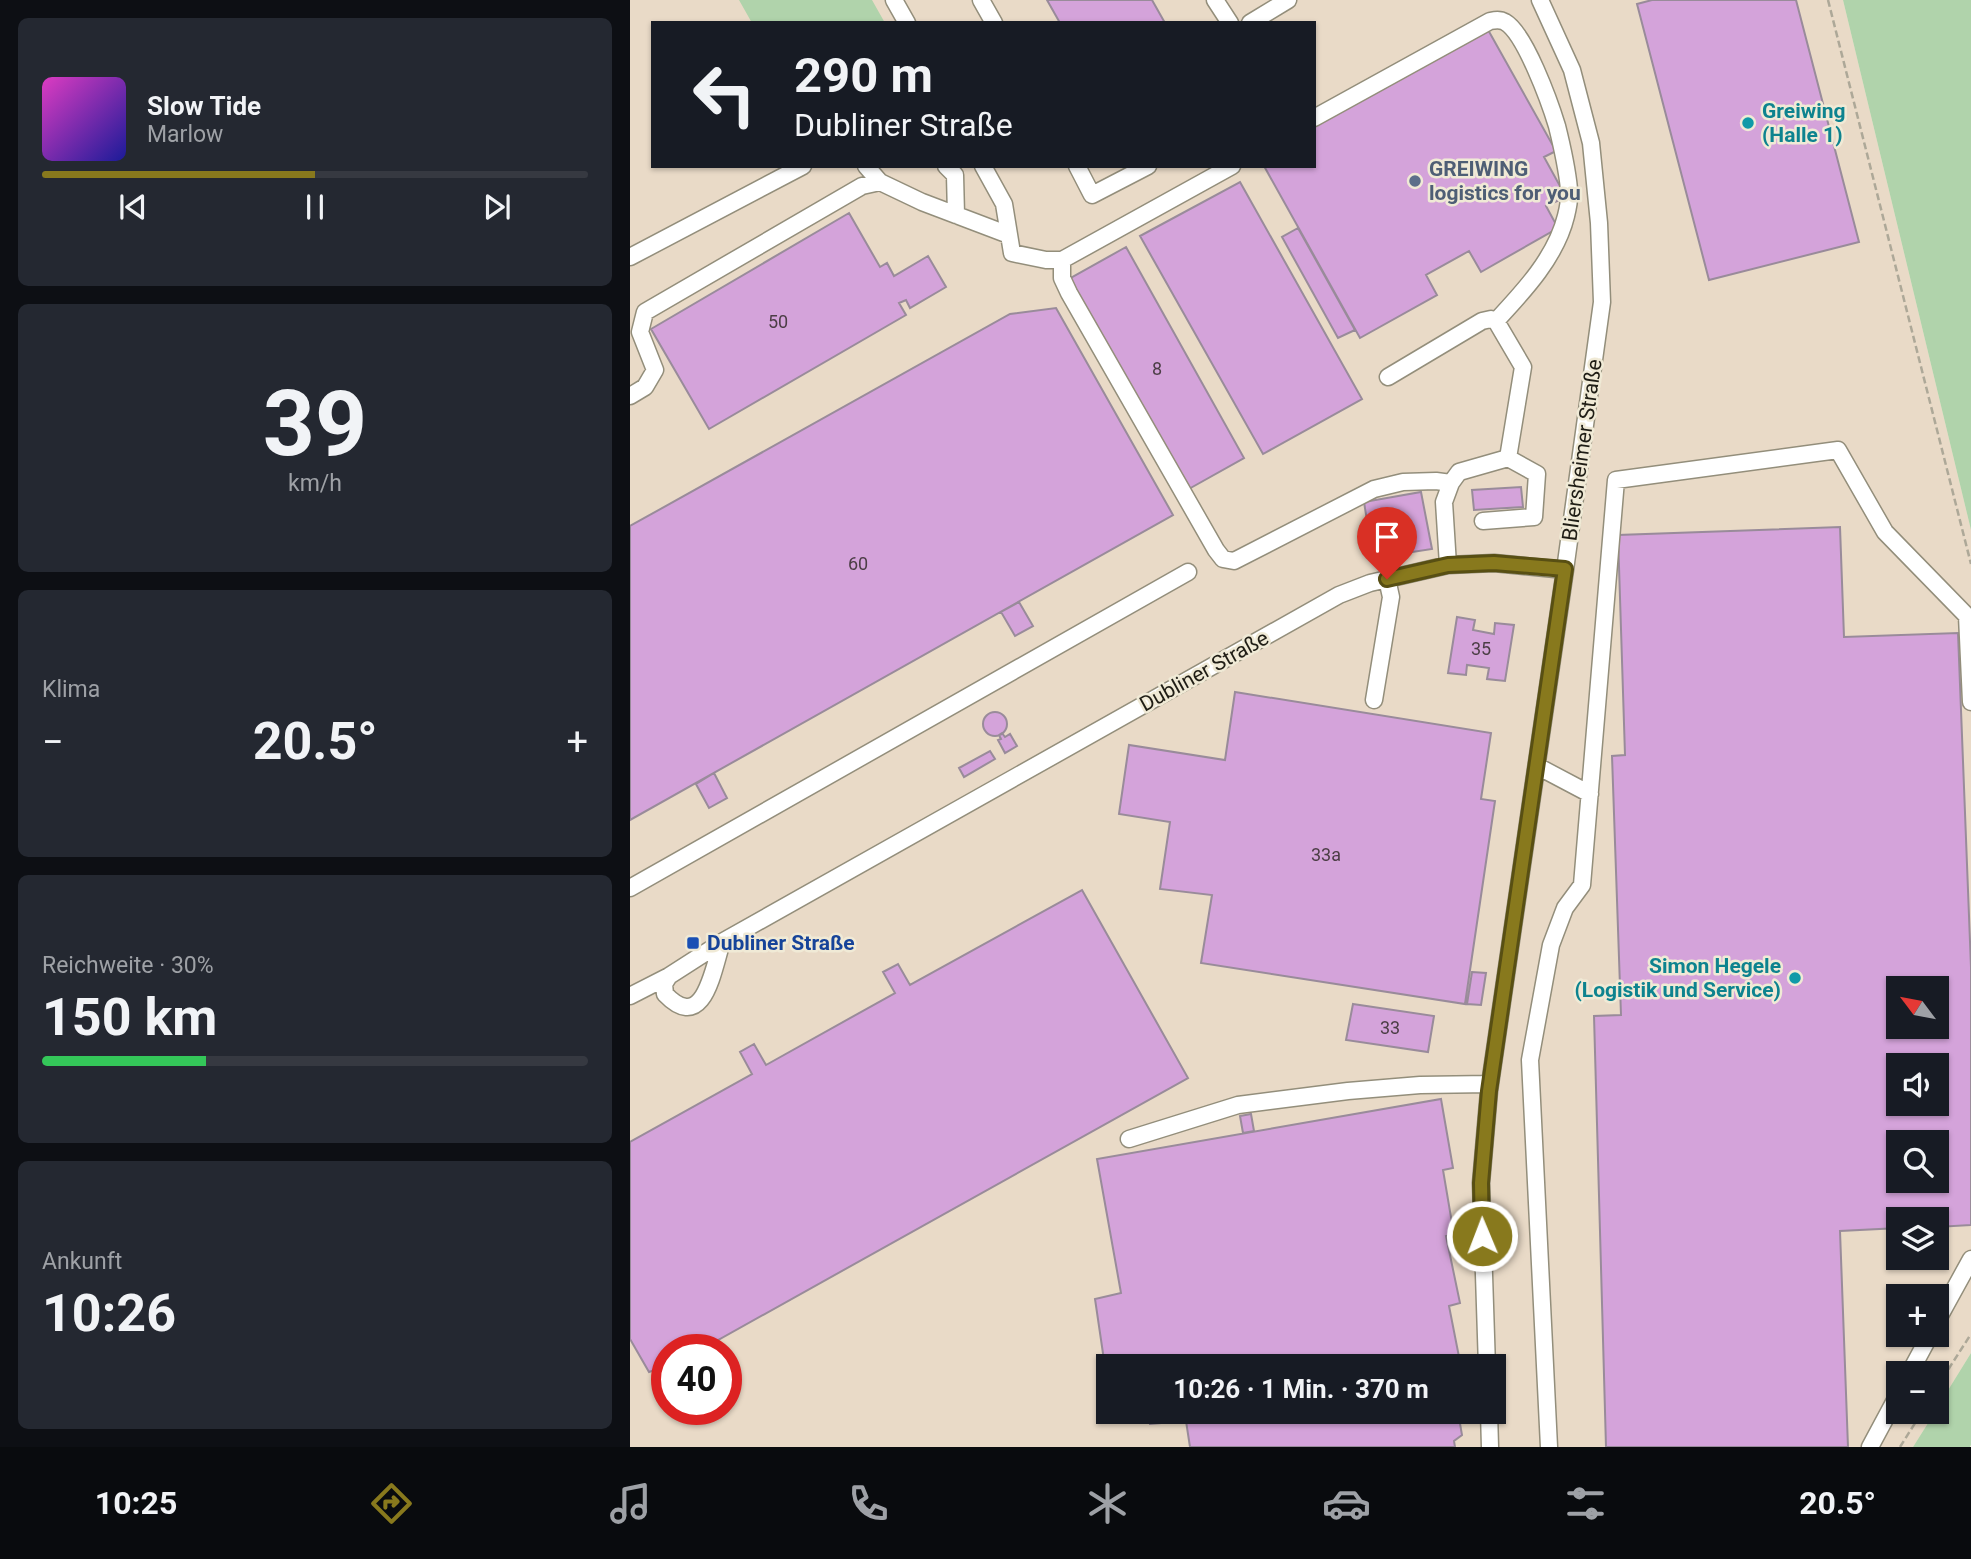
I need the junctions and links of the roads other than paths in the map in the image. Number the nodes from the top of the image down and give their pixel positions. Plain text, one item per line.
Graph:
1 (894, 0) edge
2 (981, 0) edge
3 (1215, 0) edge
4 (1288, 0) edge
5 (1540, 0) edge
6 (906, 21) edge
7 (993, 21) edge
8 (1229, 21) edge
9 (1253, 21) edge
10 (1316, 117) edge
11 (799, 168) edge
12 (868, 168) edge
13 (948, 168) edge
14 (985, 168) edge
15 (1078, 168) edge
16 (1144, 168) edge
17 (1228, 168) edge
18 (880, 182) junction
19 (956, 215) junction
20 (1009, 234) junction
21 (630, 257) edge
22 (1062, 260) junction
23 (630, 317) edge
24 (1496, 321) junction
25 (640, 332) junction
26 (1388, 377) dead end
27 (630, 396) edge
28 (1508, 458) junction
29 (1451, 483) junction
30 (1483, 521) dead end
31 (1448, 565) junction
32 (1565, 569) junction
33 (1188, 572) dead end
34 (1387, 579) junction
35 (1374, 700) dead end
36 (1971, 702) edge
37 (1537, 766) junction
38 (1590, 794) junction
39 (630, 888) edge
40 (722, 942) junction
41 (669, 976) junction
42 (630, 996) edge
43 (1490, 1084) junction
44 (1129, 1139) dead end
45 (1971, 1259) edge
46 (1949, 1299) edge
47 (1487, 1354) edge
48 (1886, 1417) edge
49 (1489, 1424) edge
50 (1490, 1447) edge
51 (1549, 1447) edge
52 (1870, 1447) edge

1 - 6 street
2 - 7 street
3 - 8 street
4 - 9 street
5 - 32 street, Bliersheimer Straße
10 - 24 street
11 - 21 street
12 - 18 street
13 - 19 street
14 - 20 street
15 - 16 street
17 - 22 street
18 - 19 street
18 - 25 street
19 - 20 street
20 - 22 street
22 - 29 street
23 - 25 street
24 - 26 street
24 - 28 street
25 - 27 street
28 - 29 street
28 - 30 street
29 - 31 street
31 - 32 street, Dubliner Straße
31 - 34 street, Dubliner Straße
32 - 37 street, Bliersheimer Straße
33 - 39 street
34 - 35 street
34 - 40 street, Dubliner Straße
36 - 38 street
37 - 38 street
37 - 43 street, Bliersheimer Straße
38 - 51 street
40 - 41 street, Dubliner Straße
40 - 41 street
41 - 42 street, Dubliner Straße
43 - 44 street
43 - 47 street, Bliersheimer Straße
45 - 46 street
48 - 52 street
49 - 50 street

